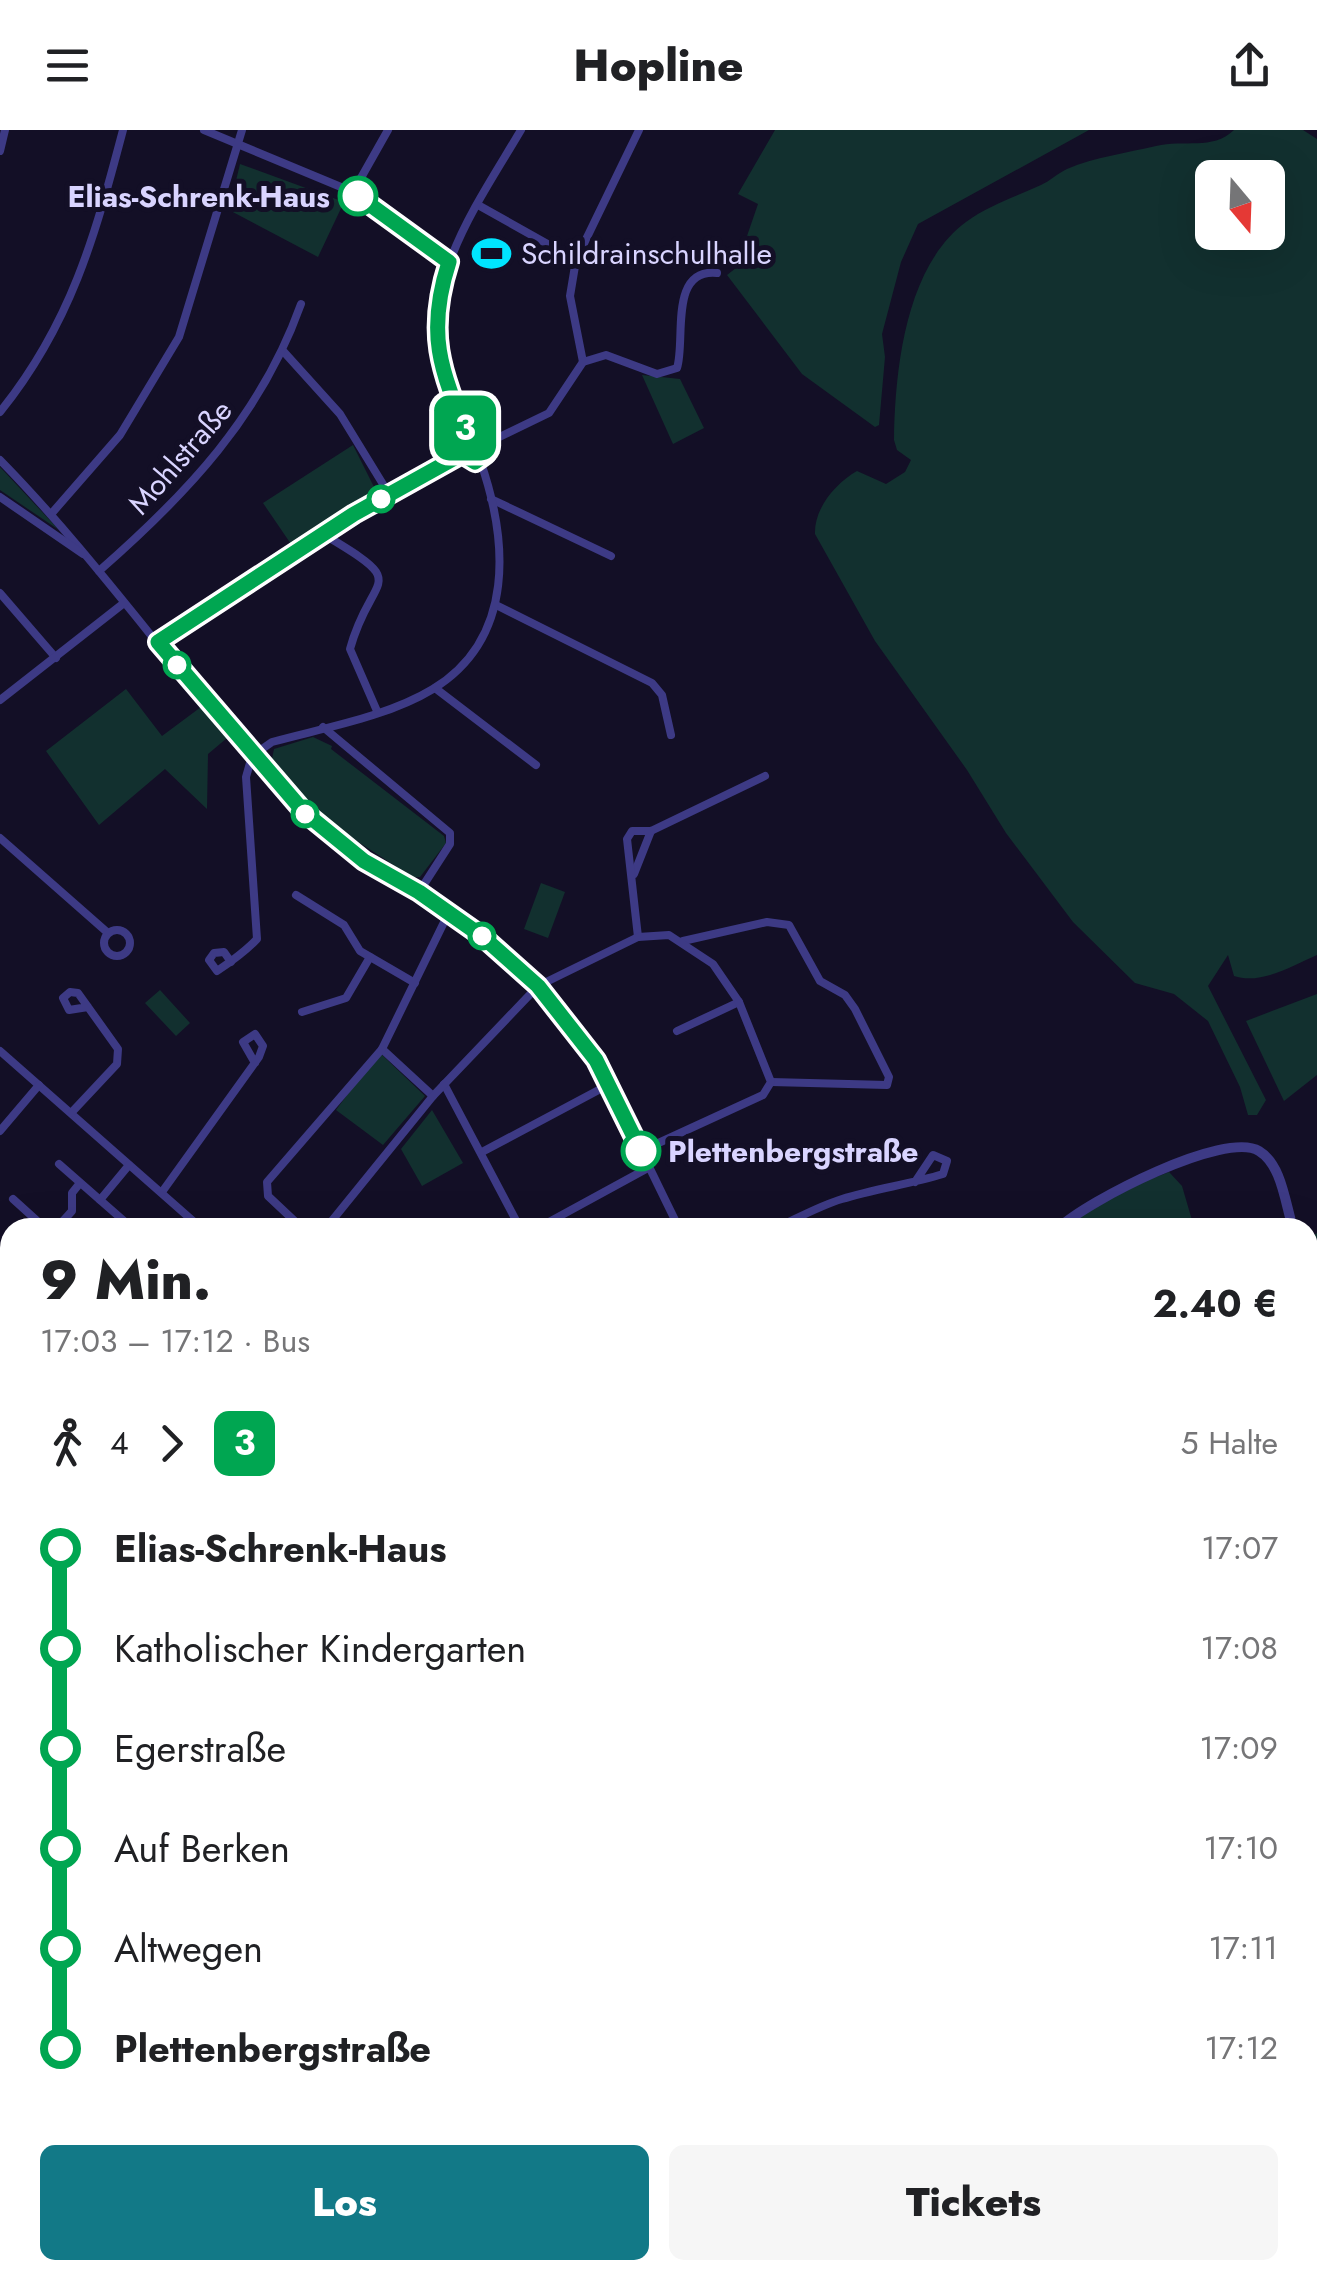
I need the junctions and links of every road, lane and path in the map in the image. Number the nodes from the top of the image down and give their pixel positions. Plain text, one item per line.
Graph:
1 (5, 130) edge
2 (123, 130) edge
3 (204, 130) edge
4 (242, 130) edge
5 (388, 130) edge
6 (522, 130) edge
7 (639, 130) edge
8 (236, 145) junction
9 (0, 151) edge
10 (352, 192) junction
11 (478, 205) junction
12 (576, 260) junction
13 (449, 262) junction
14 (717, 273) dead end
15 (301, 304) dead end
16 (284, 352) junction
17 (583, 362) junction
18 (0, 412) edge
19 (468, 436) junction
20 (487, 443) junction
21 (462, 454) junction
22 (0, 460) edge
23 (480, 460) junction
24 (389, 494) junction
25 (0, 497) edge
26 (491, 498) junction
27 (52, 513) junction
28 (323, 534) junction
29 (86, 555) junction
30 (611, 556) dead end
31 (99, 572) junction
32 (0, 592) edge
33 (124, 603) junction
34 (498, 606) junction
35 (158, 642) junction
36 (56, 658) junction
37 (434, 688) junction
38 (0, 700) edge
39 (376, 710) junction
40 (323, 728) junction
41 (671, 735) dead end
42 (252, 756) junction
43 (536, 765) dead end
44 (766, 776) dead end
45 (650, 831) junction
46 (0, 838) edge
47 (634, 874) junction
48 (419, 892) junction
49 (296, 895) dead end
50 (448, 912) junction
51 (108, 933) dead end
52 (638, 937) junction
53 (683, 942) junction
54 (370, 958) junction
55 (231, 962) dead end
56 (415, 983) junction
57 (538, 986) junction
58 (739, 1002) junction
59 (88, 1007) dead end
60 (302, 1012) dead end
61 (676, 1030) dead end
62 (382, 1048) junction
63 (0, 1051) edge
64 (255, 1063) dead end
65 (771, 1082) junction
66 (444, 1084) junction
67 (40, 1085) junction
68 (608, 1085) junction
69 (433, 1096) junction
70 (72, 1112) junction
71 (0, 1131) edge
72 (641, 1151) junction
73 (482, 1152) junction
74 (59, 1164) dead end
75 (130, 1164) junction
76 (648, 1168) junction
77 (915, 1182) dead end
78 (80, 1183) junction
79 (162, 1192) junction
80 (13, 1199) dead end
81 (100, 1200) junction
82 (35, 1218) edge
83 (61, 1218) edge
84 (121, 1218) edge
85 (190, 1218) edge
86 (291, 1218) edge
87 (334, 1218) edge
88 (515, 1218) edge
89 (556, 1218) edge
90 (673, 1218) edge
91 (798, 1218) edge
92 (1073, 1218) edge
93 (1291, 1218) edge

1 - 9 street
2 - 18 street
3 - 8 street
4 - 8 street
5 - 10 street
6 - 11 street
7 - 12 street
8 - 10 street
8 - 27 street
10 - 13 street
11 - 12 street
11 - 13 street
12 - 17 street
13 - 19 street
14 - 17 street
15 - 16 street, Mohlstraße
16 - 24 street
16 - 31 street, Mohlstraße
17 - 20 street
19 - 20 street
19 - 21 street
20 - 23 street
21 - 23 street
21 - 24 street
22 - 27 street
23 - 26 street
24 - 28 street
25 - 29 street
26 - 30 street
26 - 34 street
27 - 29 street
28 - 35 street
28 - 39 street
29 - 31 street
31 - 33 street
32 - 36 street
33 - 35 street
33 - 36 street
34 - 37 street
34 - 41 street
35 - 42 street
36 - 38 street
37 - 39 street
37 - 43 street
39 - 40 street
40 - 42 street
40 - 48 street
42 - 48 street
42 - 55 street
44 - 45 street
45 - 47 street
45 - 47 street
46 - 51 street
47 - 52 street
48 - 50 street
49 - 54 street
50 - 56 street
50 - 57 street
52 - 53 street
52 - 57 street
53 - 58 street
53 - 65 street
54 - 56 street
54 - 60 street
56 - 62 street
57 - 66 street
57 - 68 street
58 - 61 street
58 - 65 street
59 - 70 street
62 - 69 street
62 - 86 street
63 - 67 street
64 - 79 street
65 - 72 street
66 - 69 street
66 - 73 street
67 - 70 street
67 - 71 street
68 - 72 street
68 - 73 street
69 - 87 street
70 - 75 street
72 - 76 street
73 - 88 street
74 - 78 street
75 - 79 street
75 - 81 street
76 - 89 street
76 - 90 street
77 - 91 street
78 - 81 street
78 - 83 street
79 - 85 street
80 - 82 street
81 - 84 street
92 - 93 street

